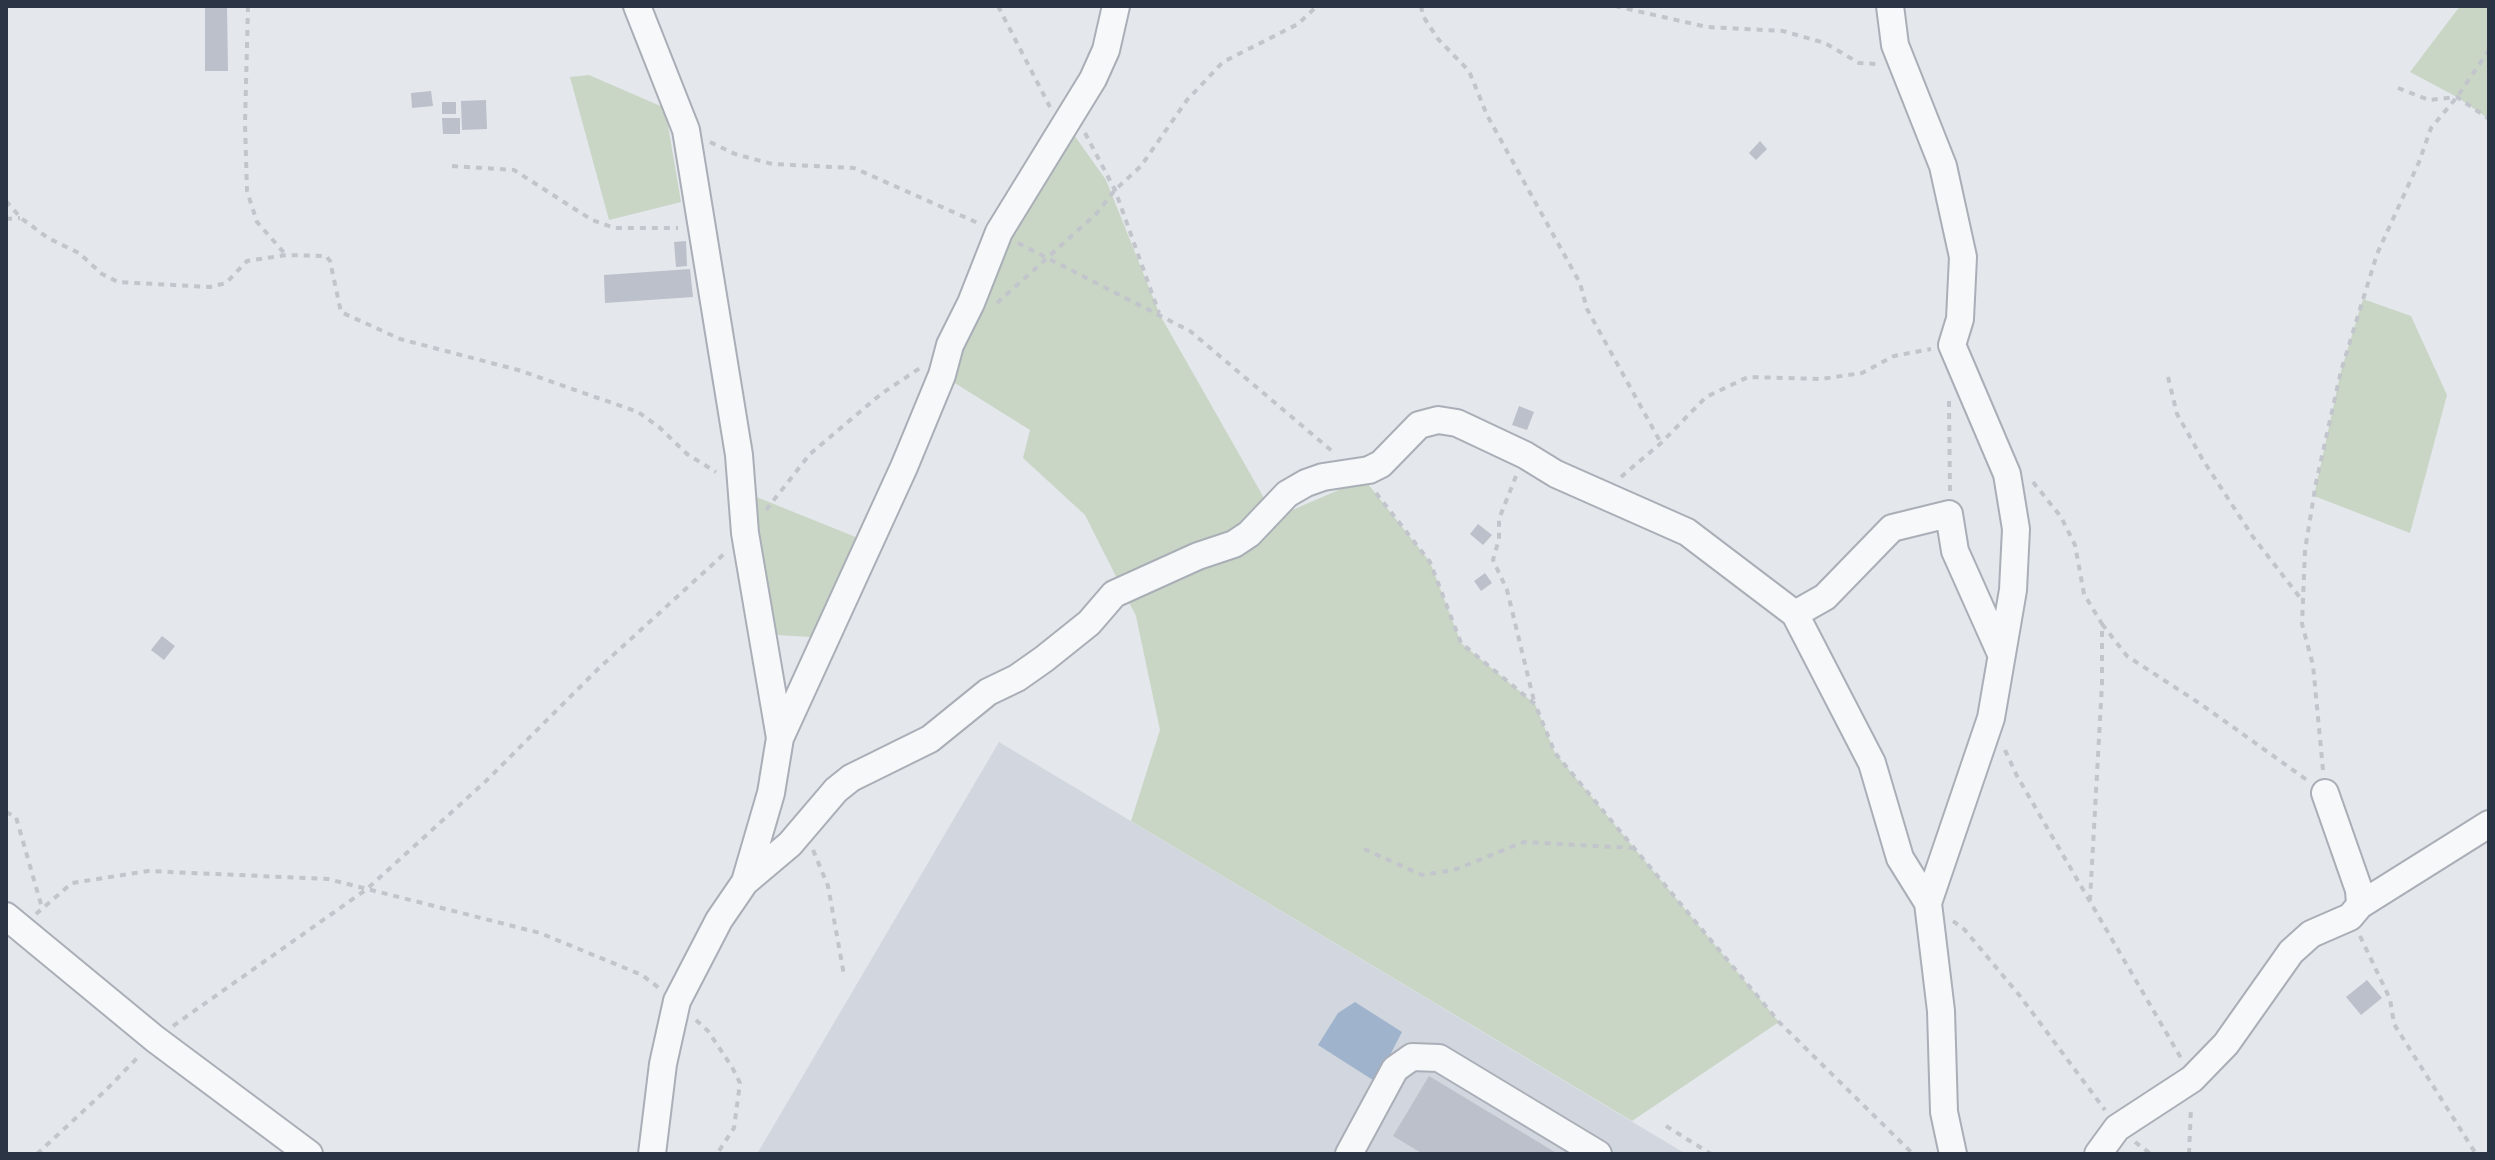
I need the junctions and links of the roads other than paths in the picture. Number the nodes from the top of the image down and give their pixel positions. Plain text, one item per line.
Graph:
1 (637, 6) edge
2 (1116, 6) edge
3 (1890, 6) edge
4 (1795, 614) junction
5 (2001, 654) junction
6 (780, 738) junction
7 (2325, 793) road end
8 (2489, 824) edge
9 (745, 882) junction
10 (1928, 903) junction
11 (2355, 911) junction
12 (13, 922) edge
13 (309, 1154) edge
14 (652, 1154) edge
15 (1349, 1154) edge
16 (1598, 1154) edge
17 (1953, 1154) edge
18 (2098, 1154) edge

1 - 6 street
2 - 6 street
3 - 5 street
4 - 5 street
4 - 9 street
4 - 10 street
5 - 10 street
6 - 9 street
7 - 11 street
8 - 11 street
9 - 14 street
10 - 17 street
11 - 18 street
12 - 13 street
15 - 16 street

